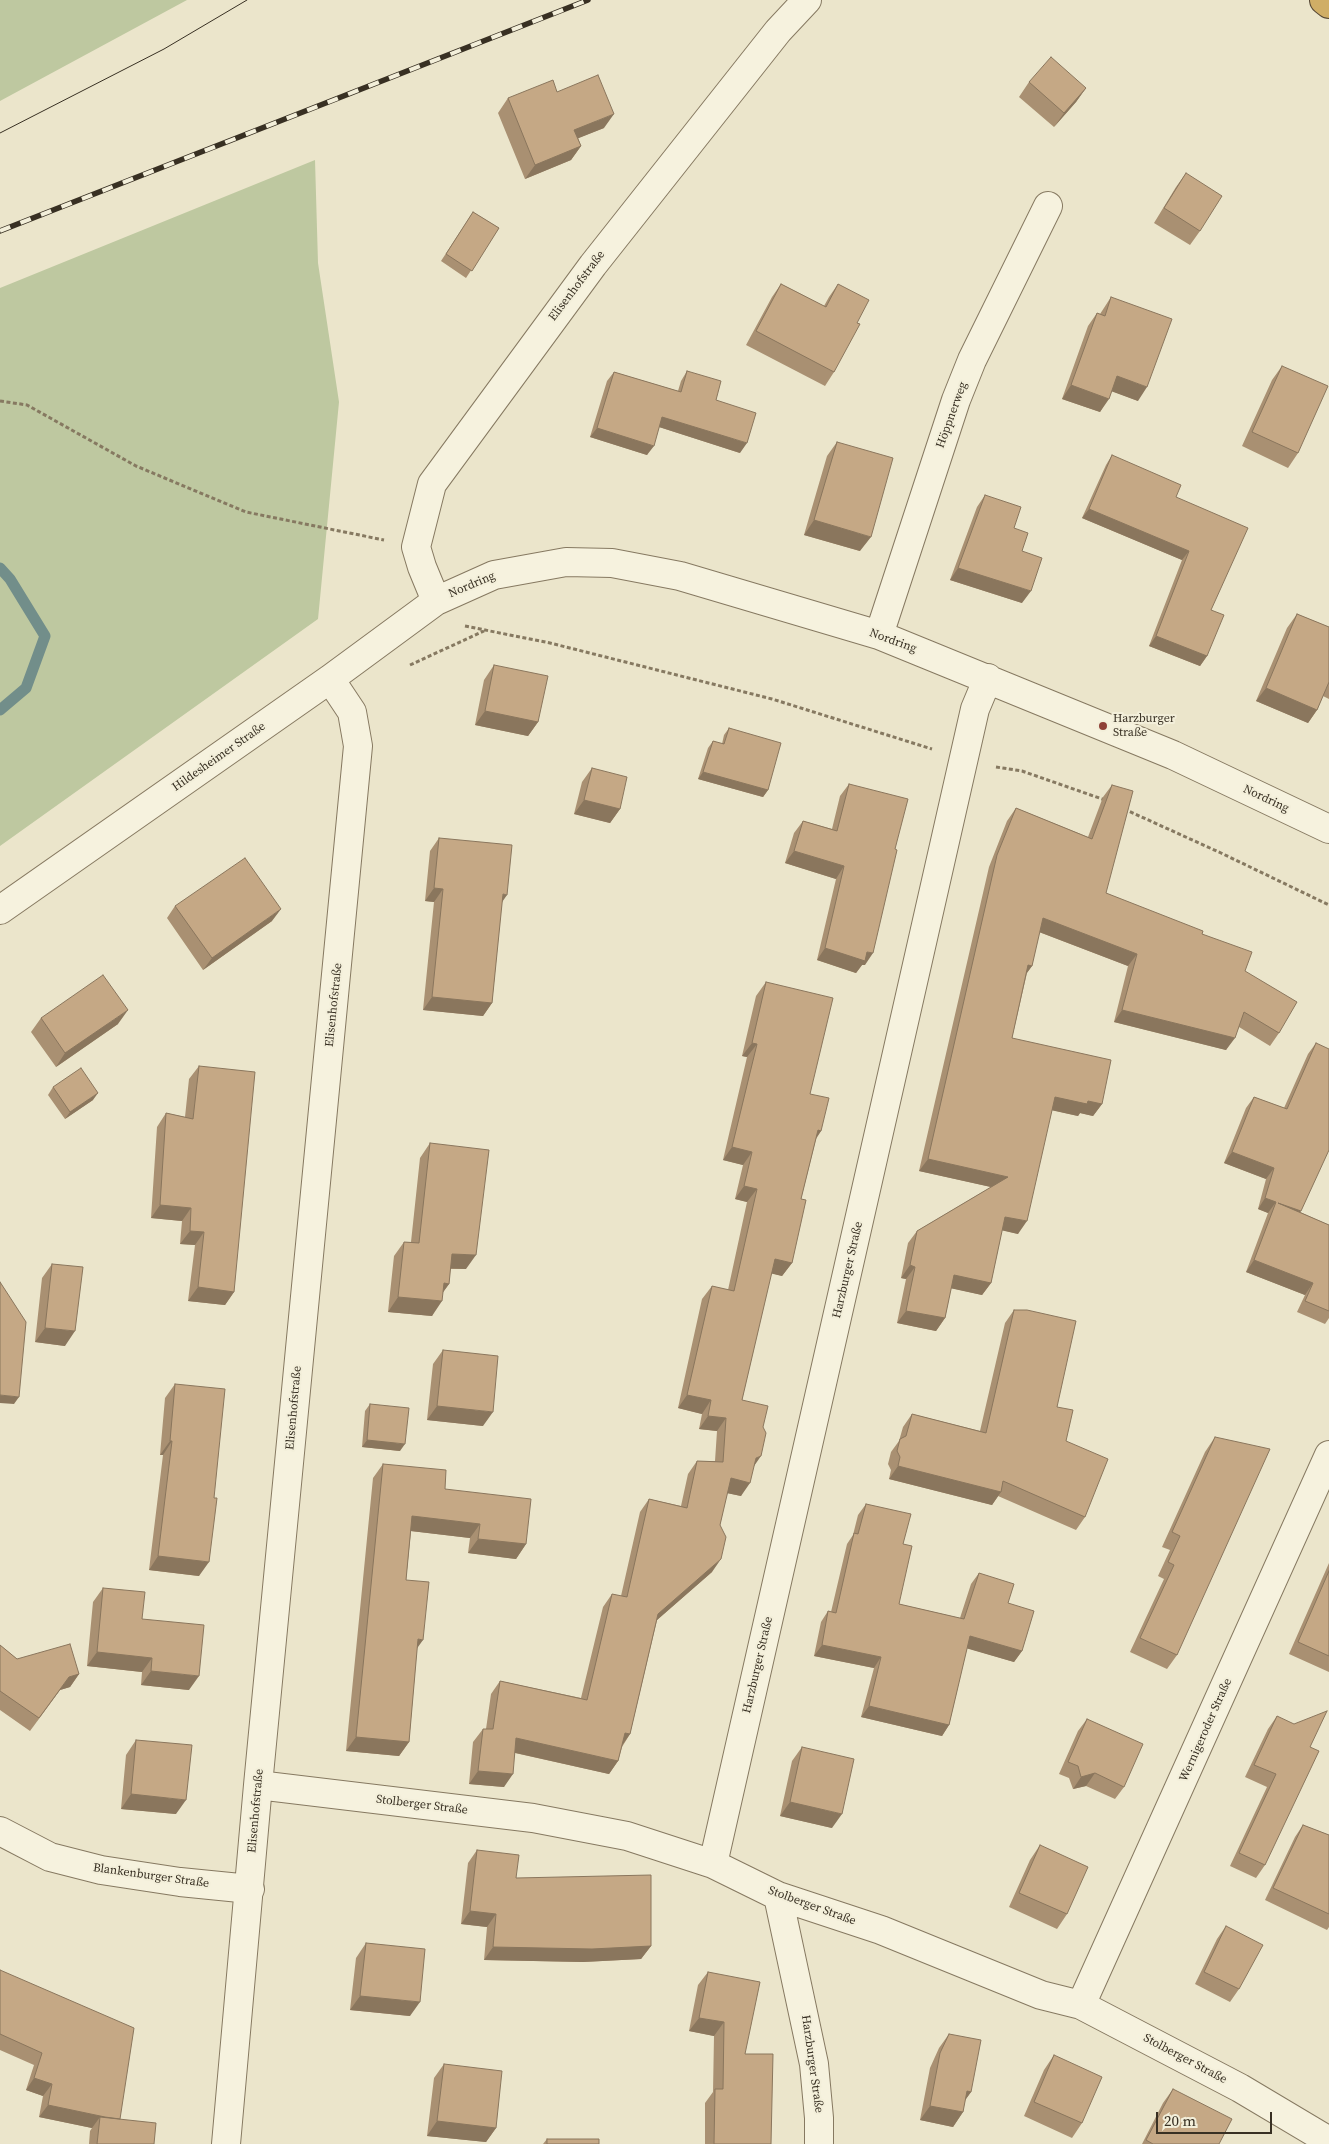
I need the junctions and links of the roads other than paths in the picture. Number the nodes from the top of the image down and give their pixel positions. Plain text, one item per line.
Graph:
1 (808, 0) edge
2 (1324, 0) edge
3 (1329, 4) edge
4 (1048, 206) dead end
5 (436, 601) junction
6 (878, 634) junction
7 (988, 678) junction
8 (330, 679) junction
9 (1329, 829) edge
10 (0, 910) edge
11 (1329, 1455) edge
12 (258, 1786) junction
13 (0, 1831) edge
14 (713, 1864) junction
15 (250, 1889) junction
16 (778, 1896) junction
17 (1081, 2005) junction
18 (1329, 2141) edge
19 (226, 2144) edge
20 (820, 2144) edge

1 - 5 street, Elisenhofstraße
2 - 3 highway
4 - 6 street, Höppnerweg
5 - 6 street, Nordring
5 - 8 street, Hildesheimer Straße
6 - 7 street, Nordring
7 - 9 street, Nordring
7 - 14 street, Harzburger Straße
8 - 10 street, Hildesheimer Straße
8 - 12 street, Elisenhofstraße
11 - 17 street, Wernigeroder Straße
12 - 14 street, Stolberger Straße
12 - 15 street, Elisenhofstraße
13 - 15 street, Blankenburger Straße
14 - 16 street, Stolberger Straße
15 - 19 street, Elisenhofstraße
16 - 17 street, Stolberger Straße
16 - 20 street, Harzburger Straße
17 - 18 street, Stolberger Straße

